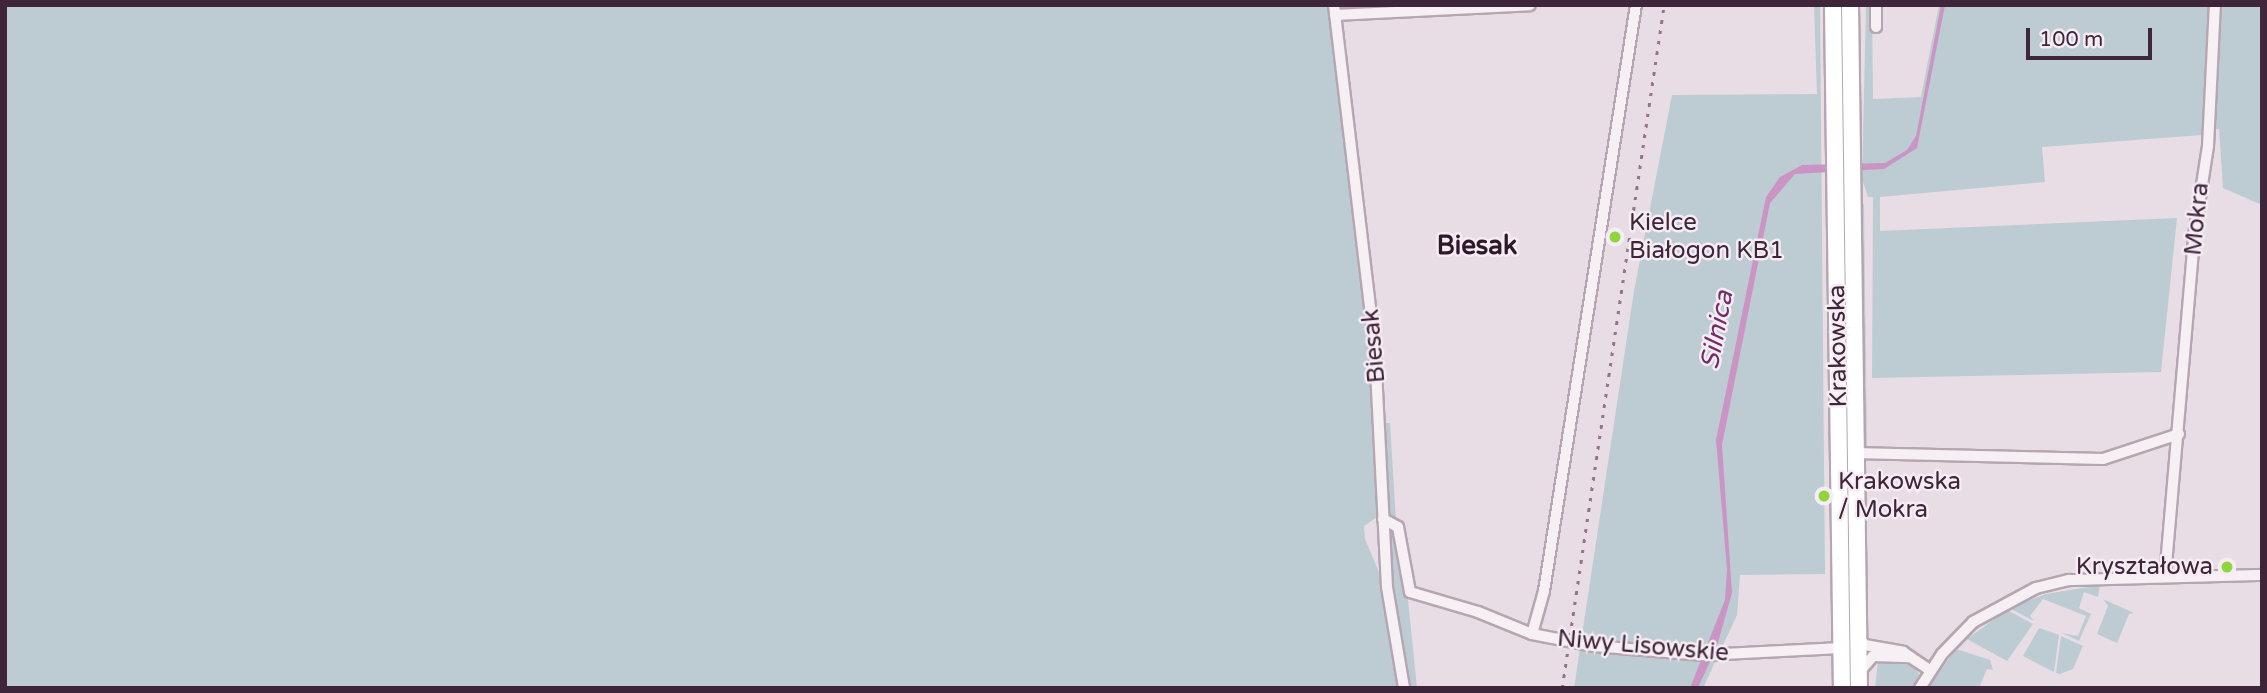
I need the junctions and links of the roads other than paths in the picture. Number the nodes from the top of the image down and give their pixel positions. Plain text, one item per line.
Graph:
1 (1530, 5) edge
2 (1636, 5) edge
3 (1833, 5) edge
4 (1850, 5) edge
5 (1876, 5) edge
6 (2215, 5) edge
7 (1335, 10) edge
8 (1876, 27) dead end
9 (1843, 156) junction
10 (1844, 178) junction
11 (2179, 433) junction
12 (1855, 453) junction
13 (1383, 519) junction
14 (2262, 575) edge
15 (2165, 577) junction
16 (1532, 634) junction
17 (1858, 637) junction
18 (1841, 648) junction
19 (1909, 657) junction
20 (1930, 670) junction
21 (1858, 683) edge
22 (1404, 688) edge
23 (1842, 688) edge
24 (1920, 688) edge

1 - 7 street
2 - 16 street
3 - 9 main road, Krakowska
4 - 9 main road, Krakowska
5 - 8 street
6 - 11 street, Mokra
7 - 13 street, Biesak
9 - 10 main road, Krakowska
10 - 12 main road, Krakowska
10 - 18 main road, Krakowska
11 - 12 street
11 - 15 street, Mokra
12 - 17 main road, Krakowska
13 - 16 street, Niwy Lisowskie
13 - 22 street, Biesak
14 - 15 street
15 - 20 street
16 - 18 street, Niwy Lisowskie
17 - 19 street
17 - 21 main road, Krakowska
18 - 23 main road, Krakowska
19 - 20 street
19 - 21 street
20 - 24 street

